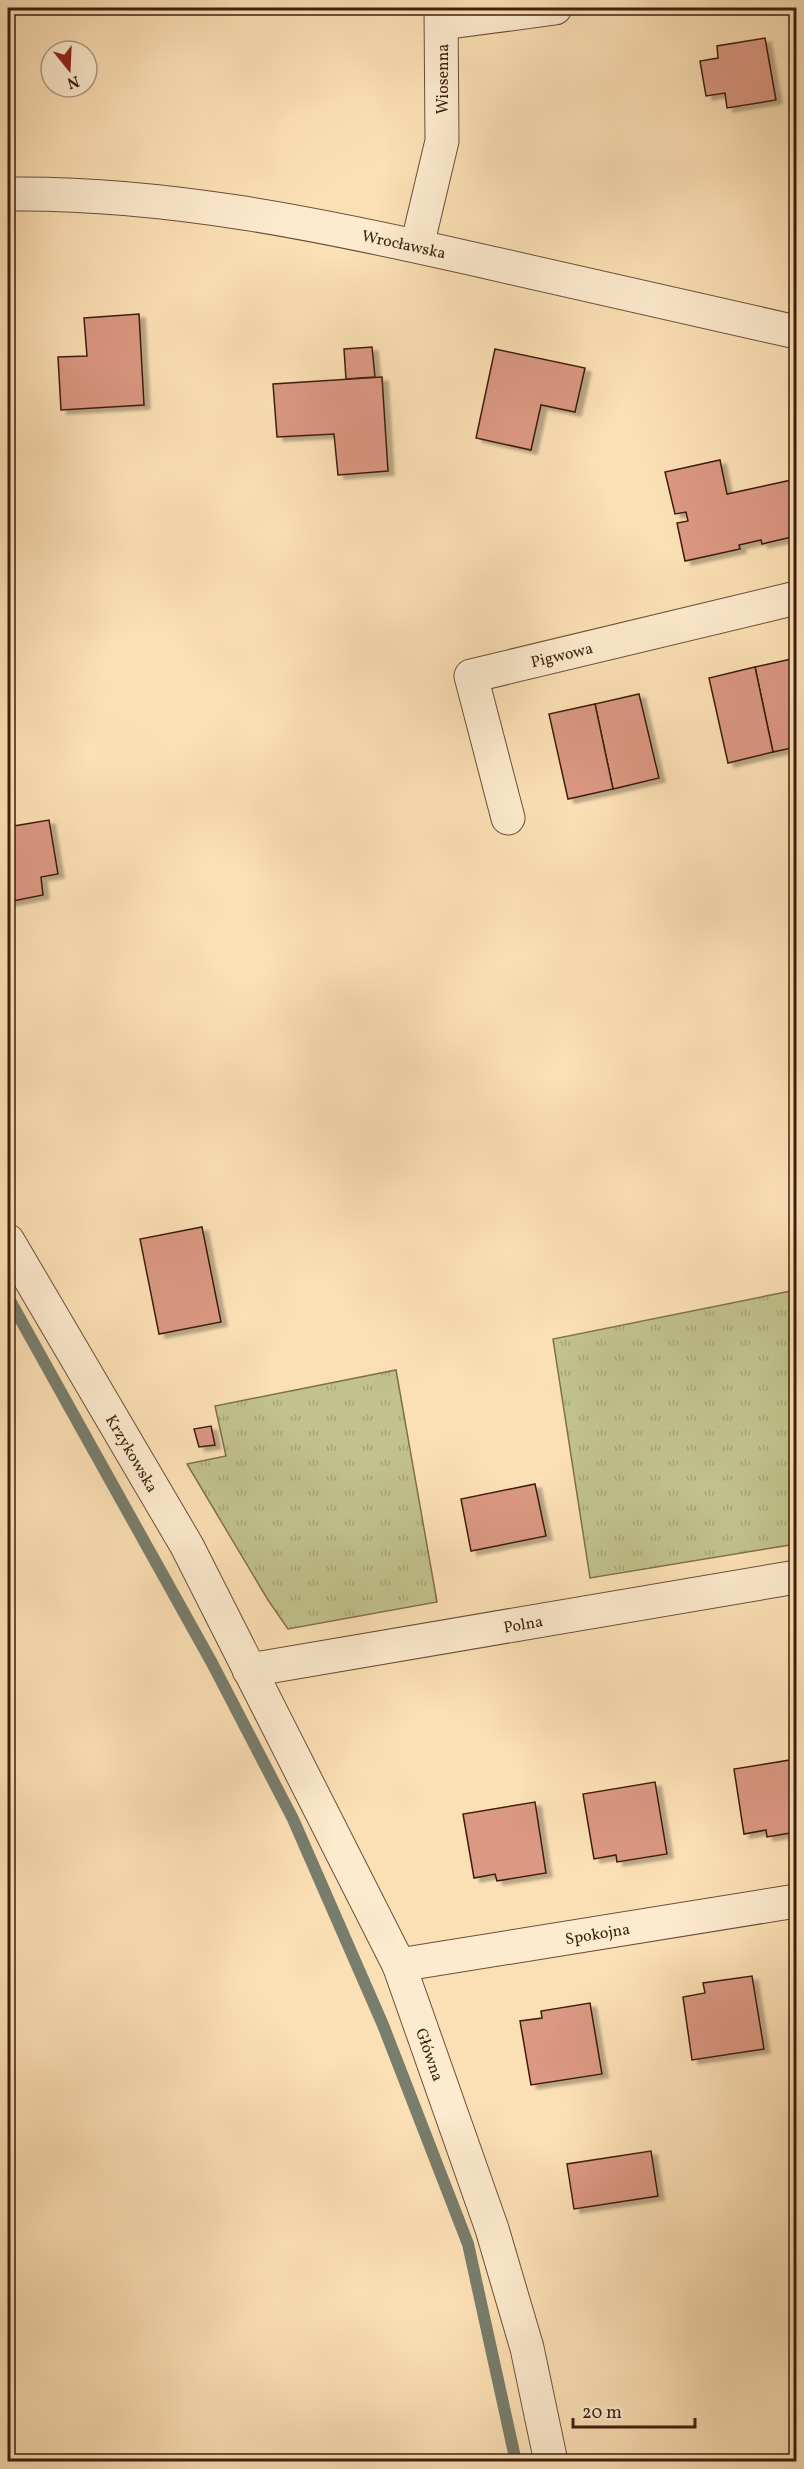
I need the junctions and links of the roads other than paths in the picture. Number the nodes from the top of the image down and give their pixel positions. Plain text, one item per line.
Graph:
1 (555, 8) edge
2 (442, 15) edge
3 (8, 194) edge
4 (417, 246) junction
5 (796, 332) edge
6 (796, 598) edge
7 (508, 818) dead end
8 (8, 1241) edge
9 (796, 1577) edge
10 (249, 1670) junction
11 (796, 1902) edge
12 (399, 1965) junction
13 (551, 2462) edge

1 - 2 street, Wiosenna
2 - 4 street, Wiosenna
3 - 4 street, Wrocławska
4 - 5 street, Wrocławska
6 - 7 street, Pigwowa
8 - 10 street, Krzykowska
9 - 10 street, Polna
10 - 12 street, Główna
11 - 12 street, Spokojna
12 - 13 street, Główna

